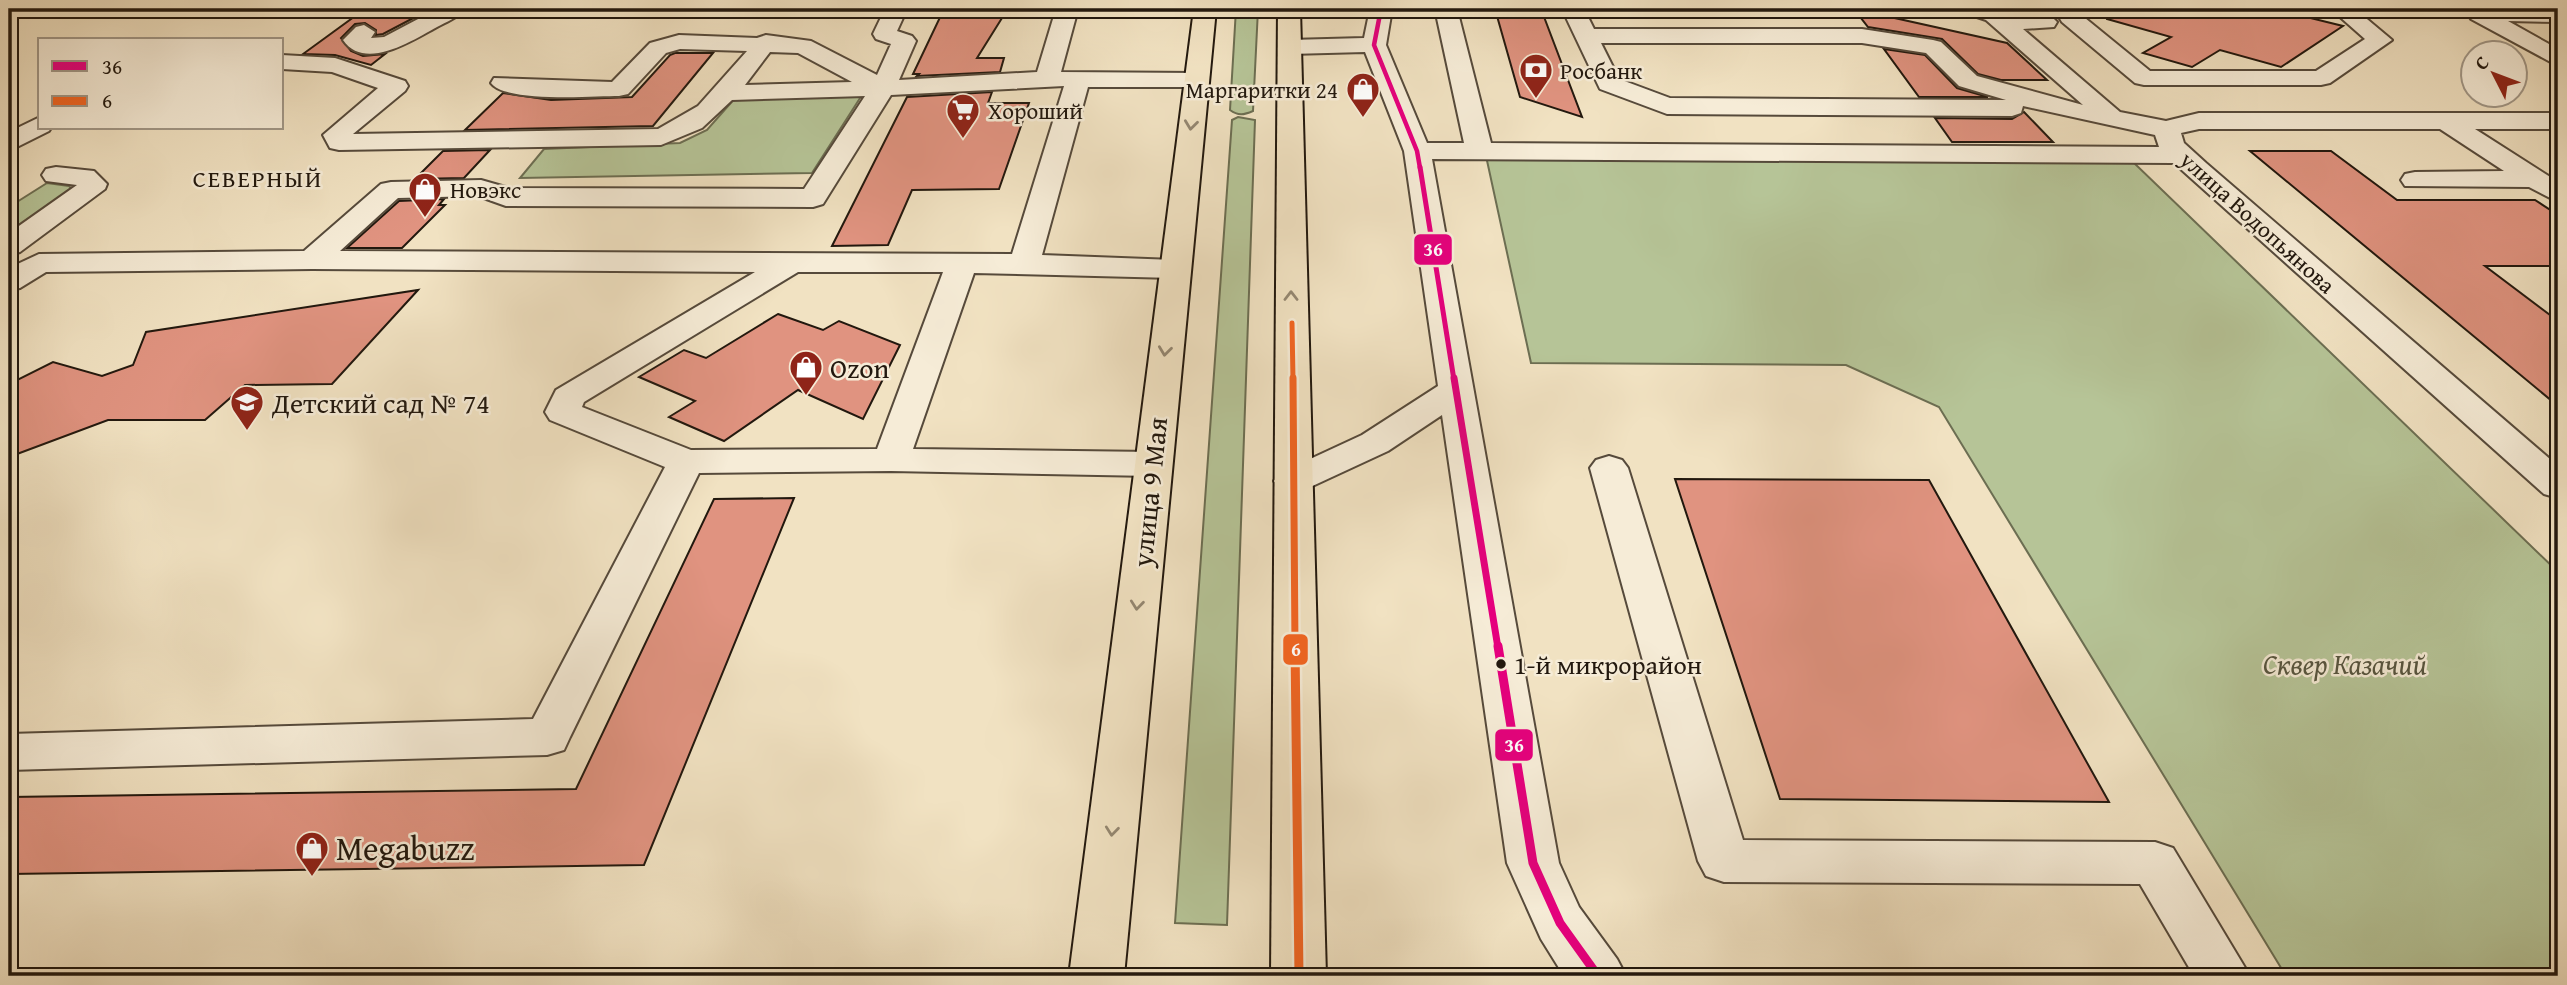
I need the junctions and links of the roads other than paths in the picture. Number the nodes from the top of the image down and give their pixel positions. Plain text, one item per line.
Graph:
1 (453, 9) edge
2 (896, 9) edge
3 (1067, 9) edge
4 (1205, 9) edge
5 (1289, 9) edge
6 (1381, 9) edge
7 (1446, 9) edge
8 (1573, 9) edge
9 (1976, 9) edge
10 (2342, 9) edge
11 (2038, 15) edge
12 (2558, 15) edge
13 (2081, 16) edge
14 (2002, 22) junction
15 (364, 32) dead end
16 (1586, 36) junction
17 (766, 42) junction
18 (1374, 44) junction
19 (1290, 47) junction
20 (2558, 59) edge
21 (284, 62) edge
22 (2065, 76) junction
23 (2144, 78) junction
24 (1047, 79) junction
25 (1078, 79) junction
26 (1196, 80) junction
27 (503, 83) dead end
28 (883, 88) junction
29 (725, 93) junction
30 (2057, 108) junction
31 (2110, 116) junction
32 (2444, 120) junction
33 (2558, 121) edge
34 (38, 126) edge
35 (2166, 129) junction
36 (9, 143) edge
37 (1479, 150) junction
38 (1417, 151) junction
39 (2182, 155) junction
40 (56, 175) dead end
41 (2415, 180) dead end
42 (2549, 187) edge
43 (9, 246) edge
44 (312, 260) junction
45 (793, 262) junction
46 (1024, 264) junction
47 (961, 265) junction
48 (1174, 269) junction
49 (9, 281) edge
50 (1456, 390) junction
51 (891, 460) junction
52 (686, 461) junction
53 (1152, 464) junction
54 (1609, 468) dead end
55 (1293, 481) junction
56 (2558, 486) edge
57 (9, 752) edge
58 (1096, 976) edge
59 (1299, 976) edge
60 (1598, 976) edge
61 (2223, 976) edge

1 - 15 street
2 - 28 street
3 - 24 street
4 - 26 main road, улица 9 Мая
5 - 19 main road
6 - 18 street
7 - 37 street
8 - 16 street
9 - 14 street
10 - 23 street
11 - 13 street
11 - 14 street
12 - 20 street
13 - 23 street
14 - 22 street
16 - 30 street
16 - 30 street
17 - 27 street
17 - 28 street
17 - 29 street
18 - 19 street
18 - 38 street
55 -> 19 main road
21 - 29 street
22 - 23 street
22 - 31 street
24 - 25 street
24 - 28 street
25 - 26 street
25 - 46 street
26 -> 48 main road, улица 9 Мая
28 - 29 street
28 - 44 street
30 - 31 street
31 - 35 street
32 - 33 street, улица Водопьянова
32 - 35 street, улица Водопьянова
32 - 42 street
34 - 36 street
35 - 39 street, улица Водопьянова
37 - 38 street
37 - 39 street
38 - 50 street
39 - 56 street, улица Водопьянова
40 - 43 street
41 - 42 street
44 - 45 street
44 - 49 street
45 - 47 street
45 - 52 street
46 - 47 street
46 - 48 street
47 - 51 street
48 -> 53 main road, улица 9 Мая
50 - 55 street
50 - 60 street
51 - 52 street
51 - 53 street
52 - 57 street
53 -> 58 main road, улица 9 Мая
54 - 61 street
55 - 59 main road

